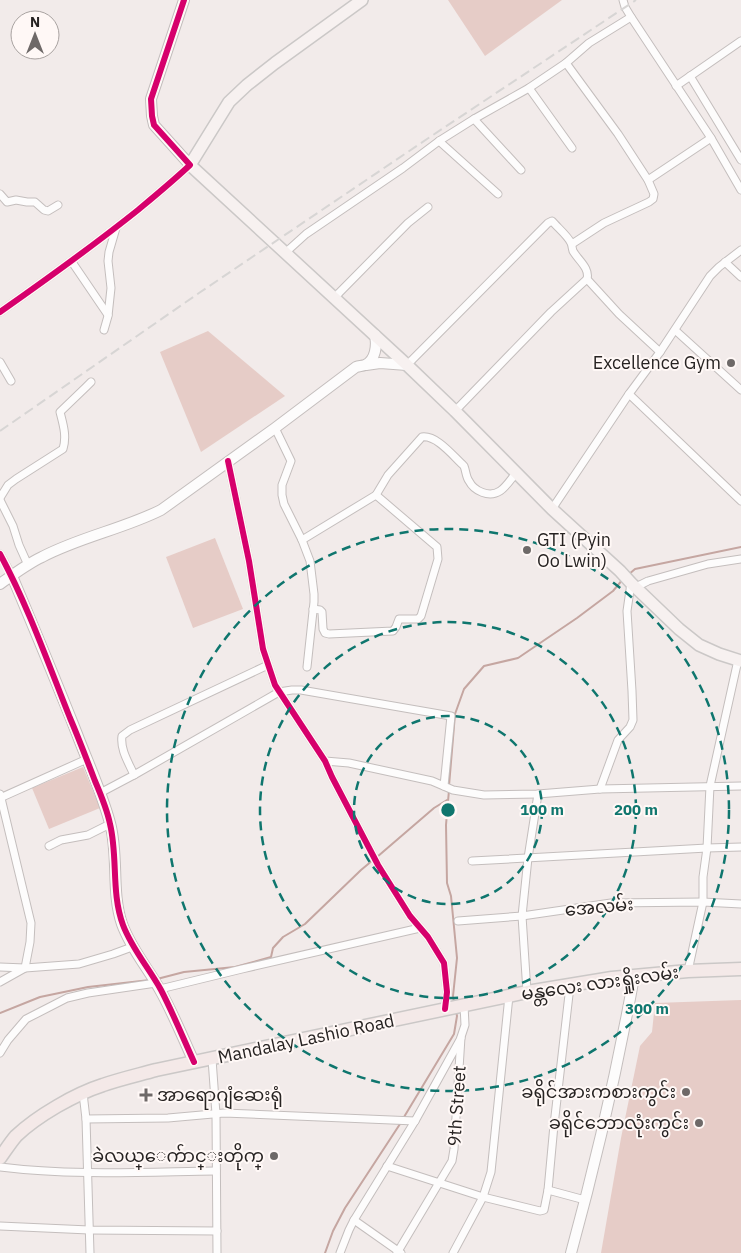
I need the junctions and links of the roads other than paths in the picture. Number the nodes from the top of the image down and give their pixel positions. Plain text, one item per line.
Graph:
1 (184, 0) edge
2 (362, 0) edge
3 (623, 0) edge
4 (631, 17) junction
5 (741, 41) edge
6 (566, 63) junction
7 (690, 76) junction
8 (676, 86) junction
9 (529, 88) junction
10 (474, 119) junction
11 (711, 138) junction
12 (438, 141) junction
13 (572, 148) dead end
14 (741, 160) edge
15 (190, 165) junction
16 (521, 170) dead end
17 (648, 180) junction
18 (738, 180) edge
19 (741, 190) edge
20 (0, 194) edge
21 (498, 194) dead end
22 (58, 205) dead end
23 (428, 207) dead end
24 (116, 227) junction
25 (572, 244) junction
26 (741, 250) edge
27 (285, 253) junction
28 (72, 262) junction
29 (726, 262) junction
30 (741, 277) edge
31 (586, 279) junction
32 (334, 298) junction
33 (0, 312) edge
34 (108, 316) junction
35 (104, 330) dead end
36 (675, 330) junction
37 (375, 335) junction
38 (660, 352) junction
39 (0, 362) edge
40 (366, 365) junction
41 (407, 365) junction
42 (11, 381) dead end
43 (91, 382) dead end
44 (741, 390) edge
45 (629, 394) junction
46 (455, 411) junction
47 (275, 428) junction
48 (228, 461) junction
49 (516, 473) junction
50 (376, 495) junction
51 (0, 499) edge
52 (741, 501) edge
53 (552, 509) junction
54 (302, 540) junction
55 (0, 554) edge
56 (741, 559) edge
57 (28, 565) junction
58 (12, 576) junction
59 (629, 581) junction
60 (0, 584) edge
61 (313, 608) junction
62 (739, 661) edge
63 (268, 665) junction
64 (307, 667) dead end
65 (279, 692) junction
66 (87, 759) junction
67 (325, 761) junction
68 (134, 775) junction
69 (445, 786) junction
70 (710, 786) junction
71 (741, 786) edge
72 (600, 789) junction
73 (100, 793) junction
74 (538, 794) junction
75 (0, 796) edge
76 (110, 824) junction
77 (49, 846) dead end
78 (707, 848) junction
79 (741, 848) edge
80 (528, 858) junction
81 (472, 861) dead end
82 (703, 902) junction
83 (741, 904) edge
84 (522, 916) junction
85 (458, 921) dead end
86 (420, 928) junction
87 (132, 947) junction
88 (0, 967) edge
89 (25, 968) junction
90 (741, 969) edge
91 (688, 971) junction
92 (634, 977) junction
93 (0, 982) edge
94 (156, 982) junction
95 (570, 986) junction
96 (527, 992) junction
97 (509, 996) junction
98 (455, 1007) junction
99 (462, 1037) junction
100 (0, 1053) edge
101 (212, 1059) junction
102 (194, 1062) junction
103 (83, 1093) junction
104 (216, 1114) junction
105 (86, 1119) junction
106 (414, 1121) junction
107 (0, 1158) edge
108 (387, 1166) junction
109 (0, 1167) edge
110 (216, 1171) junction
111 (87, 1173) junction
112 (439, 1182) junction
113 (548, 1190) junction
114 (483, 1197) junction
115 (585, 1200) junction
116 (354, 1220) junction
117 (0, 1226) edge
118 (89, 1230) junction
119 (217, 1231) junction
120 (399, 1252) edge
121 (90, 1253) edge
122 (217, 1253) edge
123 (340, 1253) edge
124 (453, 1253) edge
125 (571, 1253) edge

1 - 15 street
2 - 15 main road
3 - 4 street
4 - 6 street
4 - 8 street
5 - 7 street
6 - 9 street
6 - 17 street
7 - 8 street
7 - 14 street
8 - 11 street
9 - 10 street
9 - 13 street
10 - 12 street
10 - 16 street
11 - 17 street
11 - 18 street
12 - 21 street
12 - 27 street
15 - 24 street
15 - 27 main road
17 - 25 street
18 - 19 street
20 - 22 street
23 - 32 street
24 - 28 street
24 - 34 street
25 - 31 street
25 - 41 street
26 - 29 street
27 - 32 main road
28 - 33 street
28 - 34 street
29 - 30 street
29 - 36 street
31 - 38 street
31 - 46 street
32 - 37 main road
34 - 35 street
36 - 38 street
36 - 44 street
37 - 40 street
37 - 41 main road
38 - 45 street
39 - 42 street
40 - 41 street
40 - 47 street
41 - 46 main road
43 - 51 street
45 - 52 street
45 - 53 street
46 - 49 main road
47 - 48 street
47 - 54 street
48 - 57 street
48 - 63 street, 9th Street
49 - 50 street
49 - 53 main road
50 - 54 street
50 - 61 street
51 - 57 street
53 - 59 main road
54 - 61 street
55 - 58 street
56 - 59 street
57 - 58 street
58 - 60 street
58 - 66 street
59 - 62 main road
59 - 72 street
61 - 64 street
62 - 70 street
63 - 65 street, 9th Street
63 - 68 street
65 - 67 street, 9th Street
65 - 68 street
65 - 69 street
66 - 73 street
66 - 75 street
67 - 69 street
67 - 86 street, 9th Street
68 - 73 street
69 - 74 street
70 - 71 street
70 - 72 street
70 - 78 street
72 - 74 street
73 - 76 street
74 - 80 street
75 - 89 street
76 - 77 street
76 - 87 street
78 - 79 street
78 - 80 street
78 - 82 street
80 - 81 street
80 - 84 street
82 - 83 street, အေလမ်း
82 - 84 street, အေလမ်း
82 - 91 street
84 - 85 street, အေလမ်း
84 - 96 street
86 - 94 street
86 - 98 street, 9th Street
87 - 89 street
87 - 94 street
88 - 89 street
89 - 93 street
90 - 91 highway, မန္တလေး လားရှိုးလမ်း
91 - 92 highway, မန္တလေး လားရှိုးလမ်း
92 - 95 highway, မန္တလေး လားရှိုးလမ်း
92 - 115 street
94 - 100 street
94 - 102 street
95 - 96 highway, မန္တလေး လားရှိုးလမ်း
95 - 113 street
96 - 97 highway, မန္တလေး လားရှိုးလမ်း
97 - 98 highway, မန္တလေး လားရှိုးလမ်း
97 - 114 street
98 - 99 street, 9th Street
98 - 101 highway, Mandalay Lashio Road
99 - 106 street
99 - 112 street, 9th Street
101 - 102 highway, Mandalay Lashio Road
101 - 104 street
102 - 103 highway, Mandalay Lashio Road
103 - 105 street
103 - 107 highway, Mandalay Lashio Road
104 - 105 street
104 - 106 street
104 - 110 street
105 - 111 street
106 - 108 street
108 - 112 street
108 - 116 street
109 - 111 street
110 - 111 street
110 - 119 street
111 - 118 street
112 - 114 street
112 - 120 street, 9th Street
113 - 114 street
113 - 115 street
114 - 124 street
115 - 125 street
116 - 120 street
116 - 123 street
117 - 118 street
118 - 119 street
118 - 121 street
119 - 122 street

